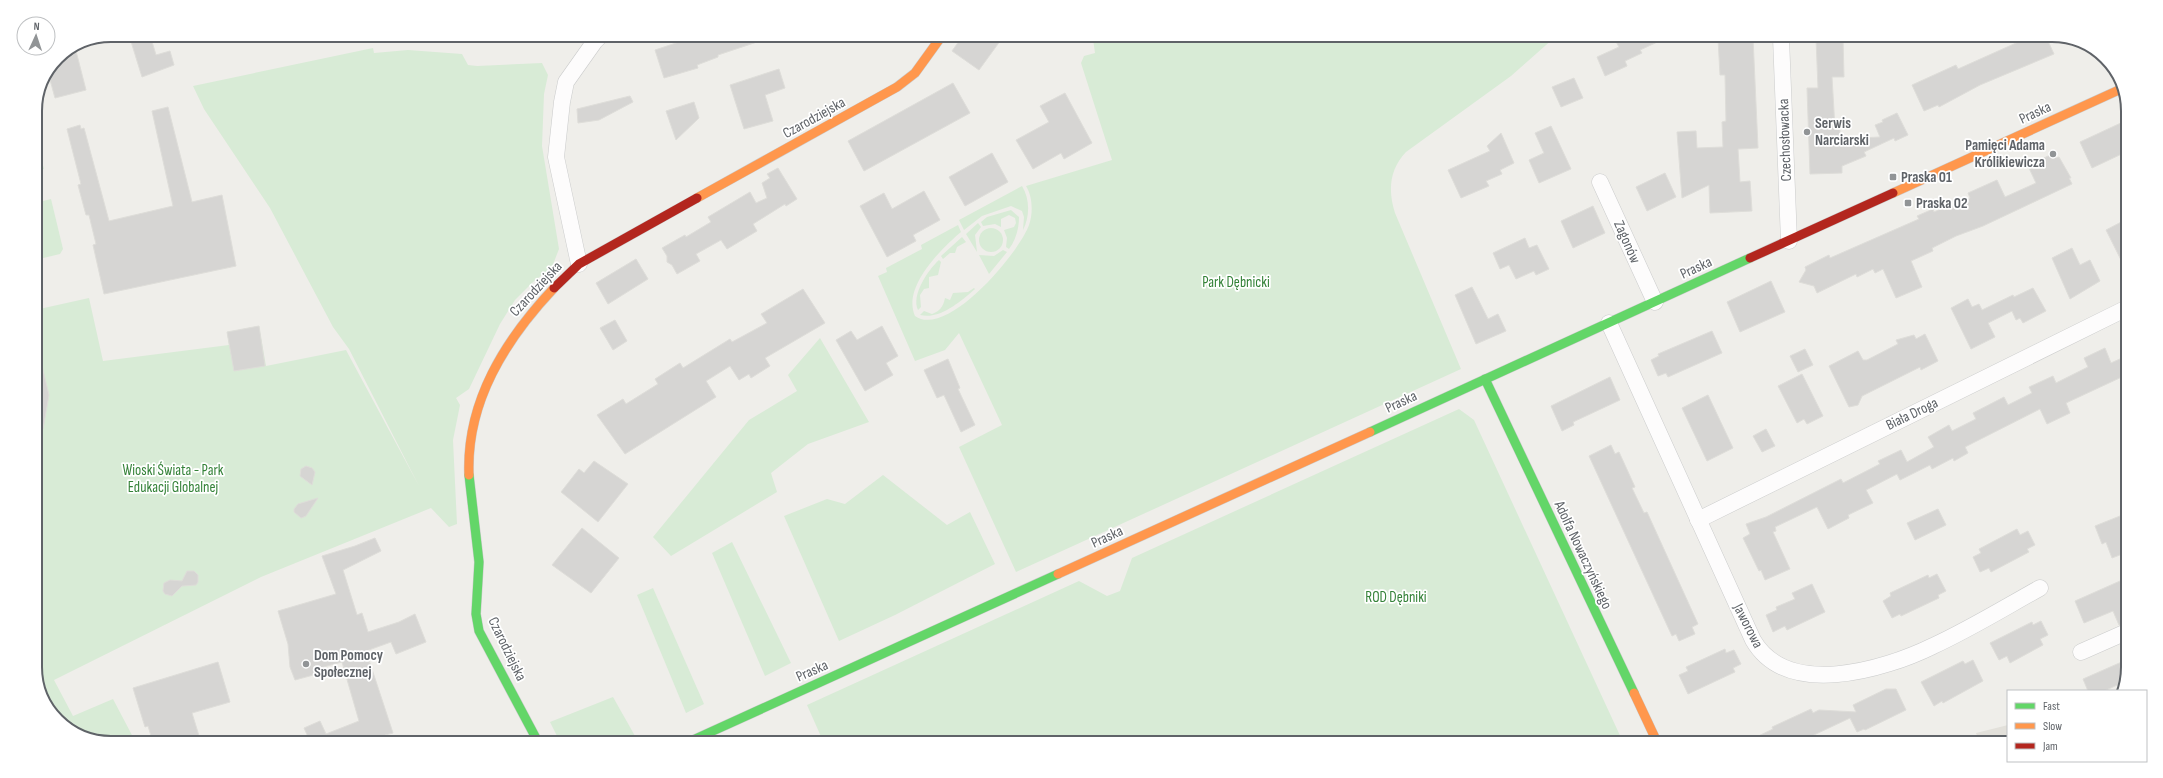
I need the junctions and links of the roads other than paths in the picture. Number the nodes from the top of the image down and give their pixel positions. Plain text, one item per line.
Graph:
1 (594, 42) edge
2 (938, 42) edge
3 (1781, 42) edge
4 (2118, 91) edge
5 (1600, 182) dead end
6 (1789, 241) junction
7 (579, 264) junction
8 (1655, 302) junction
9 (2121, 310) edge
10 (1609, 323) junction
11 (1485, 379) junction
12 (1698, 520) junction
13 (2040, 588) dead end
14 (2121, 634) edge
15 (2081, 652) dead end
16 (535, 736) edge
17 (702, 736) edge
18 (1654, 736) edge

1 - 7 street
2 - 7 street, Czarodziejska
3 - 6 street, Czechosłowacka
4 - 6 street, Praska
5 - 8 street, Zagonów
6 - 8 street, Praska
7 - 16 street, Czarodziejska
8 - 10 street, Praska
9 - 12 street, Biała Droga
10 - 11 street, Praska
10 - 12 street, Jaworowa
11 - 17 street, Praska
11 - 18 street, Adolfa Nowaczyńskiego
12 - 13 street, Jaworowa
14 - 15 street

